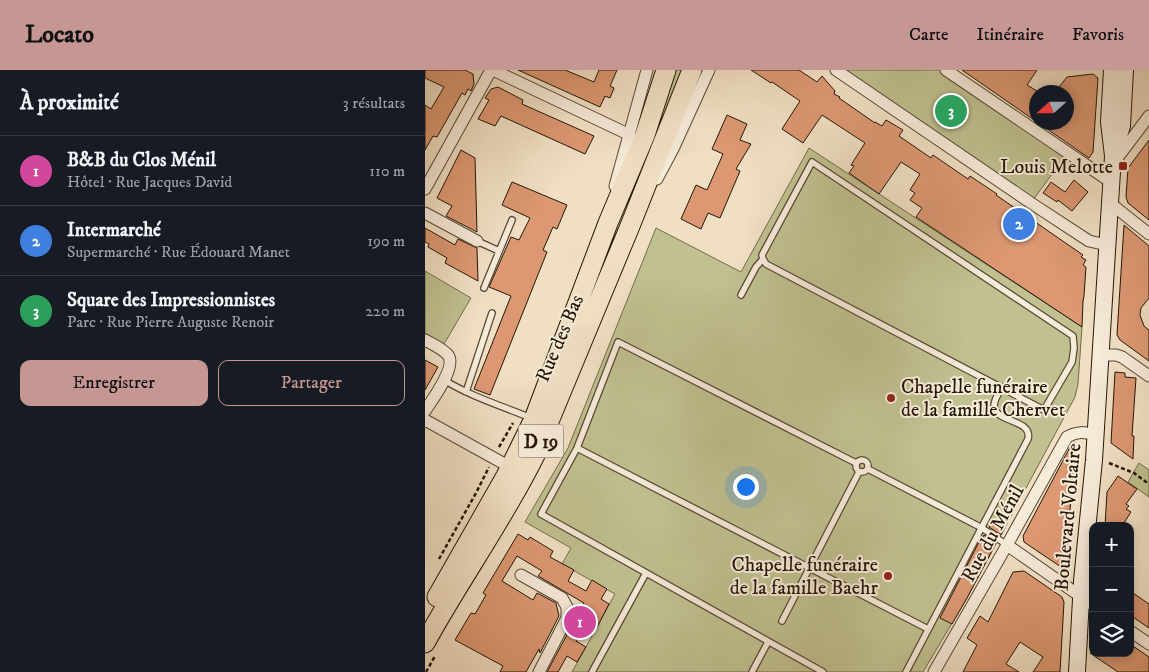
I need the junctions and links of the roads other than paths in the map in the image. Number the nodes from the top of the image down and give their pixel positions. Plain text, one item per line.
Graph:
1 (492, 70) edge
2 (647, 70) edge
3 (667, 70) edge
4 (692, 70) edge
5 (709, 70) edge
6 (836, 70) edge
7 (946, 70) edge
8 (1113, 70) edge
9 (1125, 70) edge
10 (1149, 116) edge
11 (630, 135) junction
12 (1113, 160) junction
13 (1111, 182) junction
14 (425, 189) edge
15 (1110, 203) junction
16 (425, 212) edge
17 (512, 220) dead end
18 (608, 223) junction
19 (630, 226) junction
20 (1149, 234) edge
21 (477, 241) joint
22 (1107, 245) junction
23 (499, 251) junction
24 (763, 259) junction
25 (484, 288) dead end
26 (741, 295) dead end
27 (492, 313) dead end
28 (425, 340) edge
29 (1100, 355) junction
30 (1149, 376) edge
31 (444, 380) junction
32 (1002, 387) junction
33 (466, 392) junction
34 (425, 411) edge
35 (526, 416) junction
36 (425, 420) edge
37 (1095, 435) junction
38 (577, 448) junction
39 (856, 463) junction
40 (868, 469) junction
41 (516, 471) junction
42 (859, 472) junction
43 (982, 528) junction
44 (1007, 545) junction
45 (809, 568) junction
46 (646, 573) junction
47 (521, 575) dead end
48 (1087, 601) edge
49 (425, 618) edge
50 (782, 621) dead end
51 (928, 629) junction
52 (1134, 634) edge
53 (425, 642) edge
54 (768, 642) junction
55 (1149, 644) edge
56 (539, 672) edge
57 (592, 672) edge
58 (752, 672) edge
59 (823, 672) edge
60 (906, 672) edge
61 (934, 672) edge
62 (1077, 672) edge

1 - 11 street
1 - 14 street
2 - 11 street, Rue des Bas
3 - 18 main road, Rue des Bas / D 19
4 - 19 main road, Rue des Bas / D 19
5 - 19 street, Rue des Bas
6 - 22 street
7 - 13 street
8 - 12 main road, Boulevard Voltaire
9 - 12 main road, Boulevard Voltaire
10 - 12 street
11 - 18 street, Rue des Bas
12 - 13 main road, Boulevard Voltaire
13 - 15 main road, Boulevard Voltaire
15 - 20 street
15 - 22 main road, Boulevard Voltaire
16 - 21 street
17 - 23 lane
18 - 35 main road, Rue des Bas / D 19
19 - 41 main road, Rue des Bas / D 19
21 - 23 lane
22 - 29 main road, Boulevard Voltaire
23 - 25 lane
24 - 26 lane
24 - 32 lane
24 - 32 lane
27 - 33 lane
28 - 31 street
29 - 30 street
29 - 37 main road, Boulevard Voltaire
31 - 33 lane
31 - 34 street
32 - 43 lane
33 - 35 lane
35 - 41 main road, Rue des Bas / D 19
36 - 41 street
37 - 44 street, Rue du Ménil
37 - 48 main road, Boulevard Voltaire
38 - 39 lane
38 - 45 lane
38 - 46 lane
39 - 40 lane
39 - 42 lane
40 - 42 lane
40 - 43 lane
41 - 49 main road, Rue des Bas / D 19
41 - 53 main road, Rue des Bas / D 19
42 - 45 lane
43 - 44 lane
43 - 51 lane
44 - 48 street
44 - 61 street, Rue du Ménil
45 - 50 lane
45 - 51 lane
46 - 54 lane
46 - 57 lane
47 - 56 street
48 - 62 main road, Boulevard Voltaire
51 - 60 lane
52 - 55 street
54 - 58 lane
54 - 59 lane

